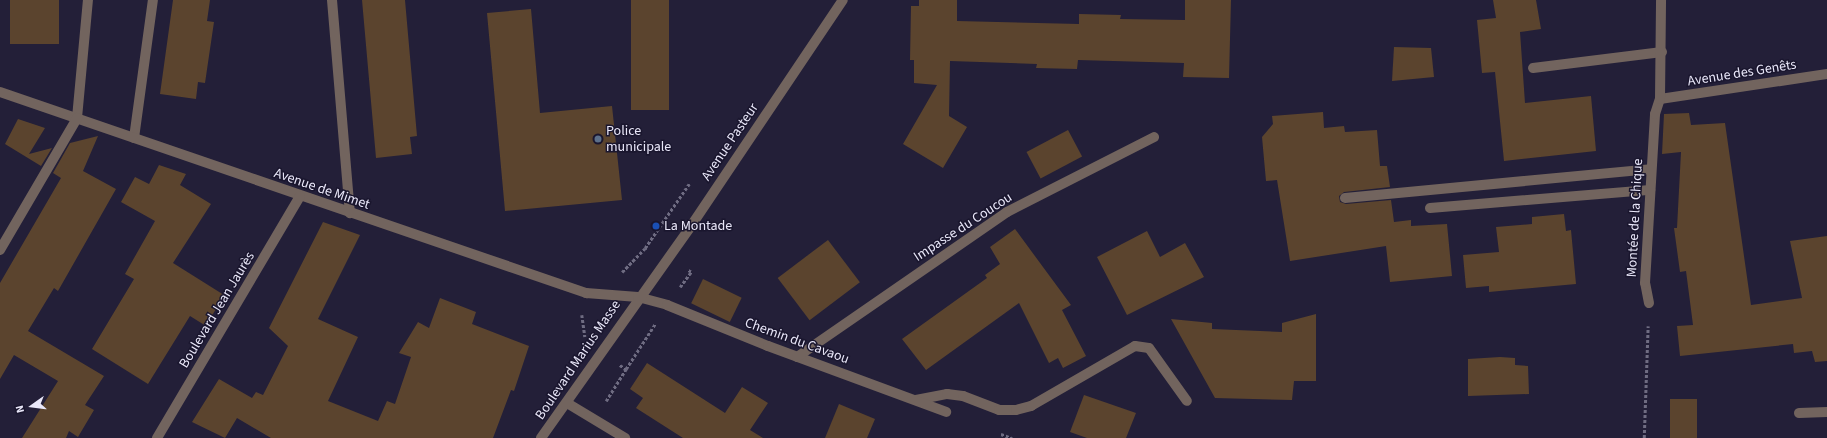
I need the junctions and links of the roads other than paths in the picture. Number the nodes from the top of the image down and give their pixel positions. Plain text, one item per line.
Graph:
1 (88, 0) edge
2 (153, 0) edge
3 (332, 0) edge
4 (843, 0) edge
5 (1661, 0) edge
6 (1662, 52) junction
7 (1533, 68) dead end
8 (1827, 74) edge
9 (0, 92) edge
10 (1660, 99) junction
11 (77, 118) junction
12 (1154, 137) dead end
13 (134, 138) junction
14 (1652, 169) junction
15 (1650, 190) junction
16 (300, 196) junction
17 (1345, 198) dead end
18 (1430, 208) dead end
19 (350, 213) junction
20 (0, 250) edge
21 (638, 297) junction
22 (1649, 303) road end
23 (797, 357) junction
24 (916, 400) junction
25 (1187, 401) dead end
26 (567, 402) junction
27 (946, 412) dead end
28 (1827, 412) edge
29 (1799, 413) dead end
30 (157, 438) edge
31 (541, 438) edge
32 (625, 438) edge

1 - 11 street
2 - 13 street
3 - 19 street
4 - 21 street, Avenue Pasteur
5 - 6 street, Montée de la Chique
6 - 7 street
6 - 10 street, Montée de la Chique
8 - 10 street, Avenue des Genêts
9 - 11 street, Avenue de Mimet
10 - 14 street, Montée de la Chique
11 - 13 street, Avenue de Mimet
11 - 20 street
12 - 23 street, Impasse du Coucou
13 - 16 street, Avenue de Mimet
14 - 15 street, Montée de la Chique
14 - 17 street
15 - 18 street
15 - 22 street, Montée de la Chique
16 - 19 street, Avenue de Mimet
16 - 30 street, Boulevard Jean Jaurès
19 - 21 street, Avenue de Mimet
21 - 23 street, Chemin du Cavaou
21 - 26 street, Boulevard Marius Masse
23 - 24 street, Chemin du Cavaou
24 - 25 street
24 - 27 street, Chemin du Cavaou
26 - 31 street, Boulevard Marius Masse
26 - 32 street
28 - 29 street

